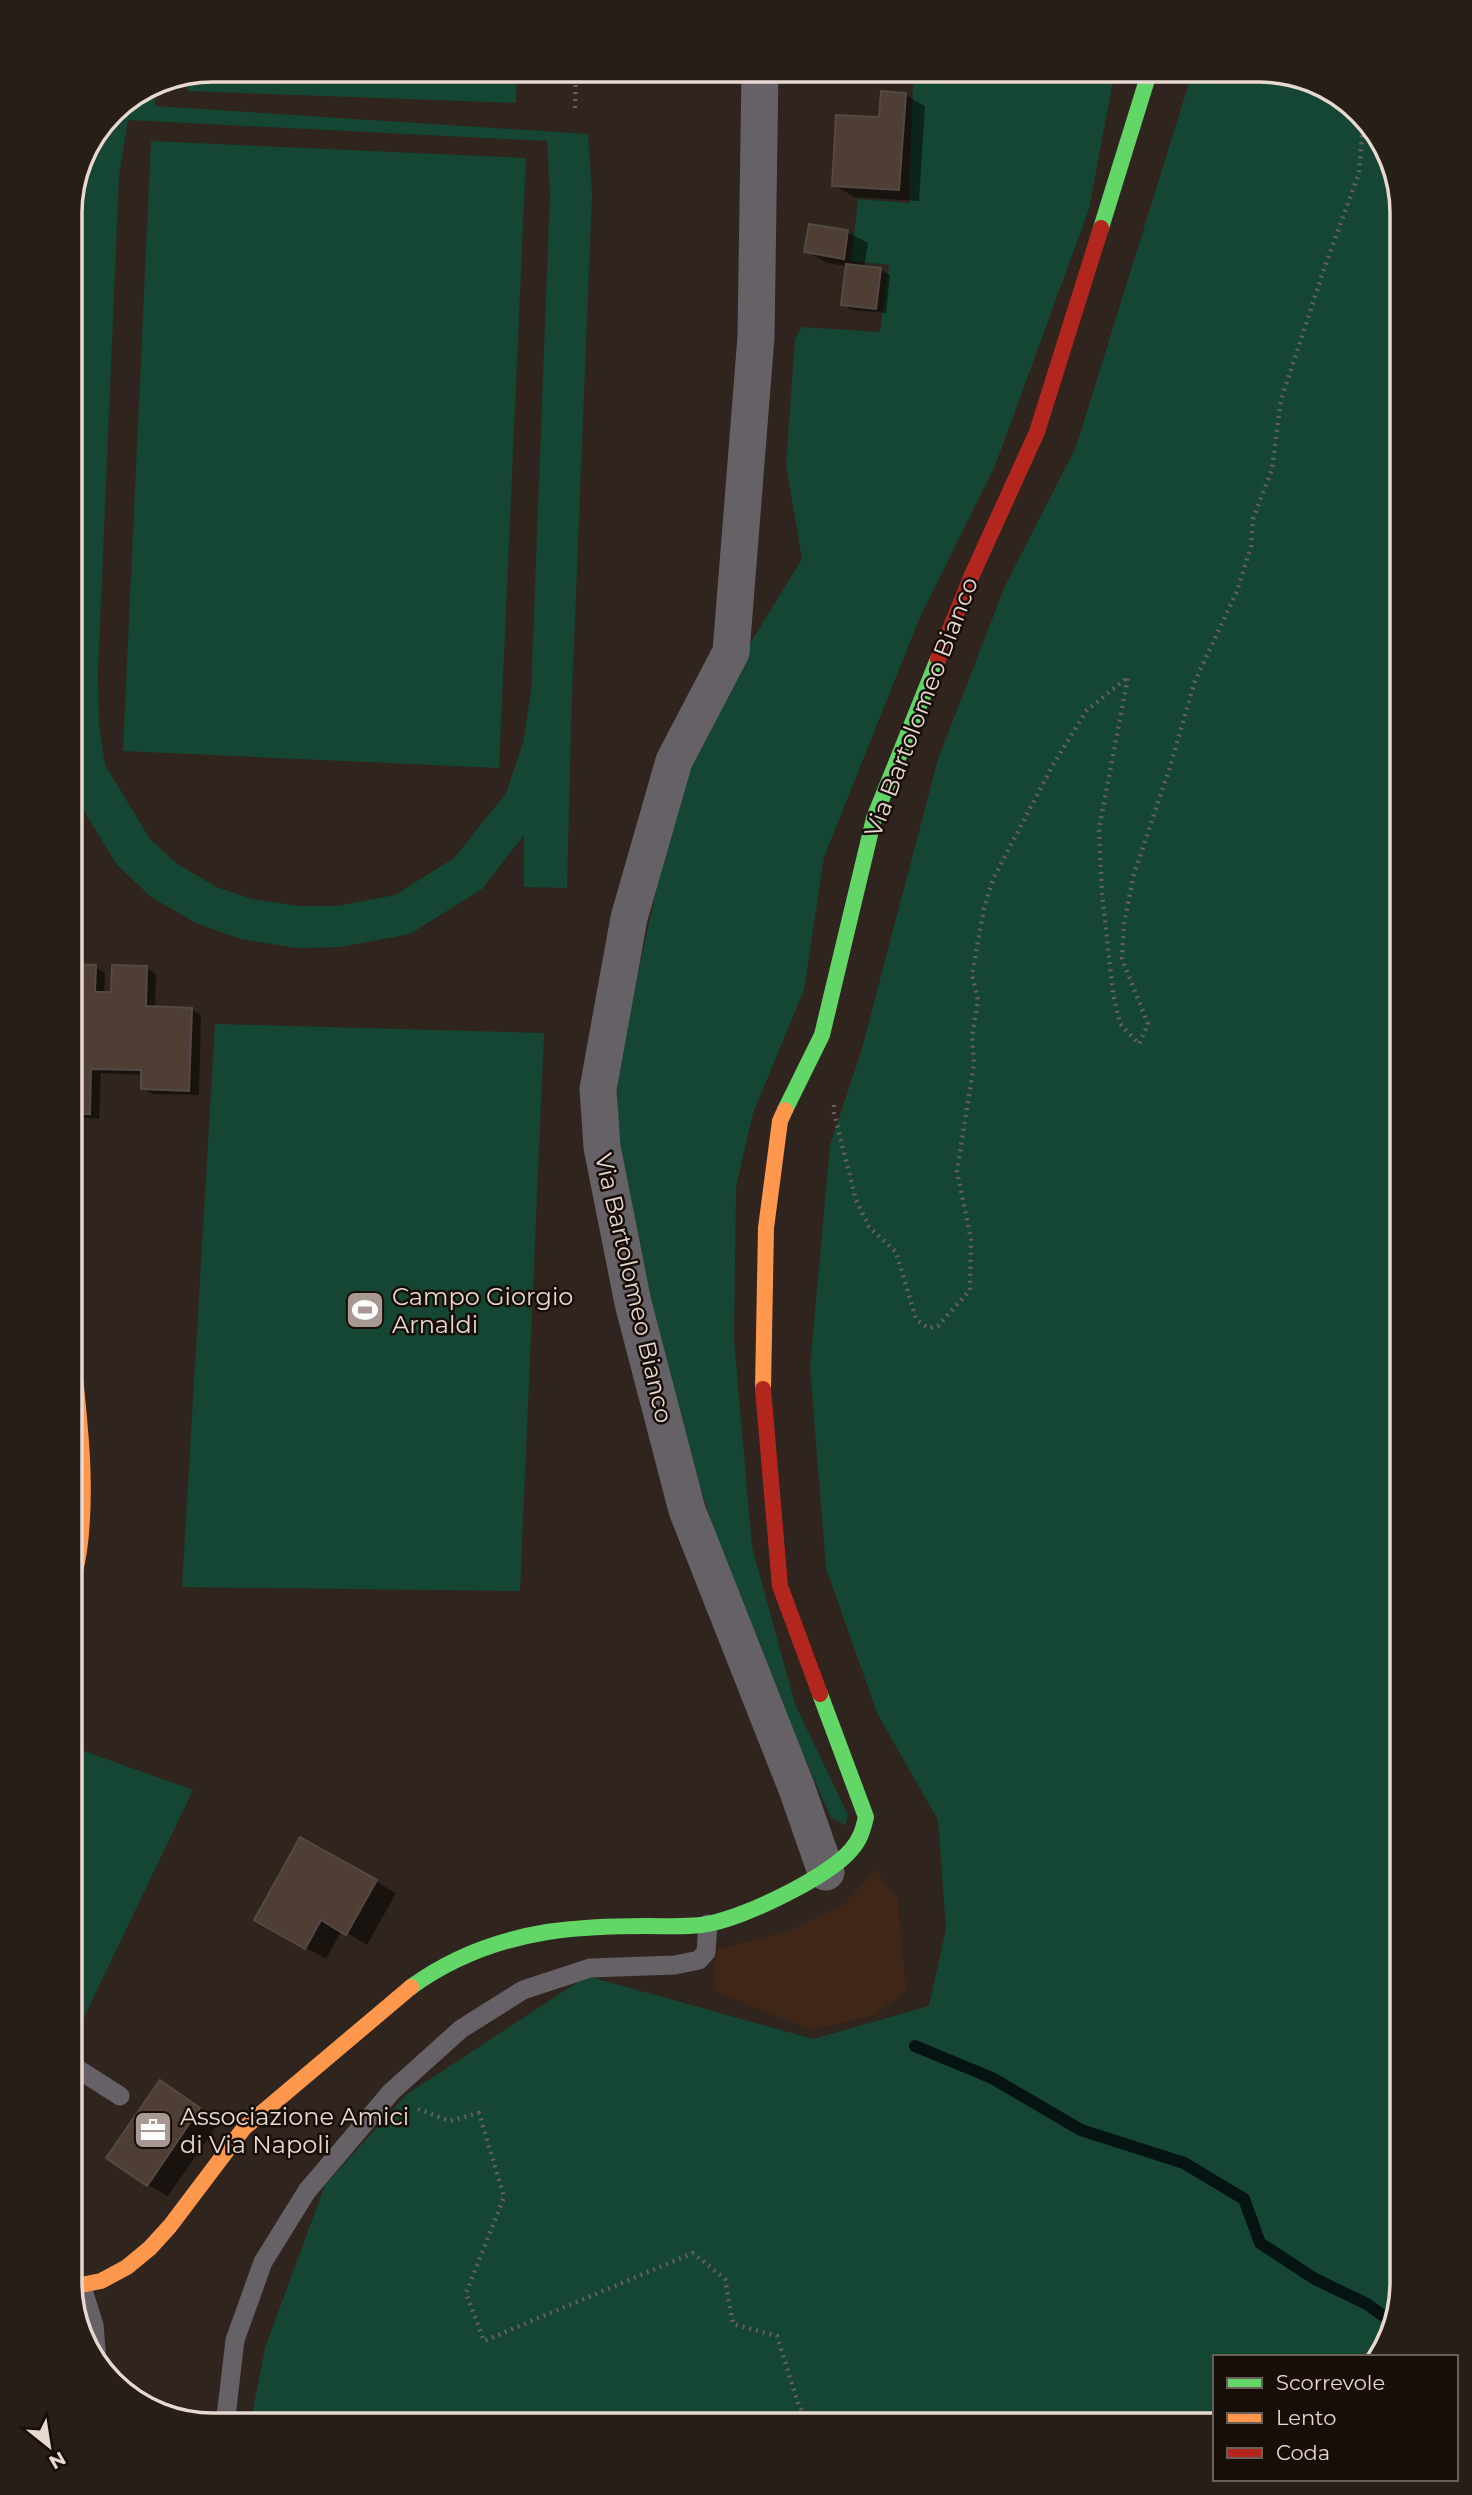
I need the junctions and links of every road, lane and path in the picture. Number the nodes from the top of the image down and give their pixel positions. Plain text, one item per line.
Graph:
1 (576, 82) edge
2 (760, 83) edge
3 (1146, 83) edge
4 (575, 108) dead end
5 (1362, 133) edge
6 (834, 1101) dead end
7 (82, 1486) edge
8 (82, 1506) edge
9 (826, 1872) junction
10 (708, 1924) junction
11 (82, 2072) edge
12 (391, 2092) junction
13 (120, 2096) dead end
14 (82, 2285) edge
15 (84, 2303) edge
16 (95, 2338) edge
17 (227, 2412) edge
18 (803, 2413) edge

1 - 4 path
2 - 9 street, Via Bartolomeo Bianco
3 - 9 street, Via Bartolomeo Bianco
5 - 6 path
7 - 8 street
9 - 10 street, Via Bartolomeo Bianco
10 - 12 lane
10 - 14 street, Via Bartolomeo Bianco
11 - 13 lane
12 - 17 lane
12 - 18 path
15 - 16 lane

